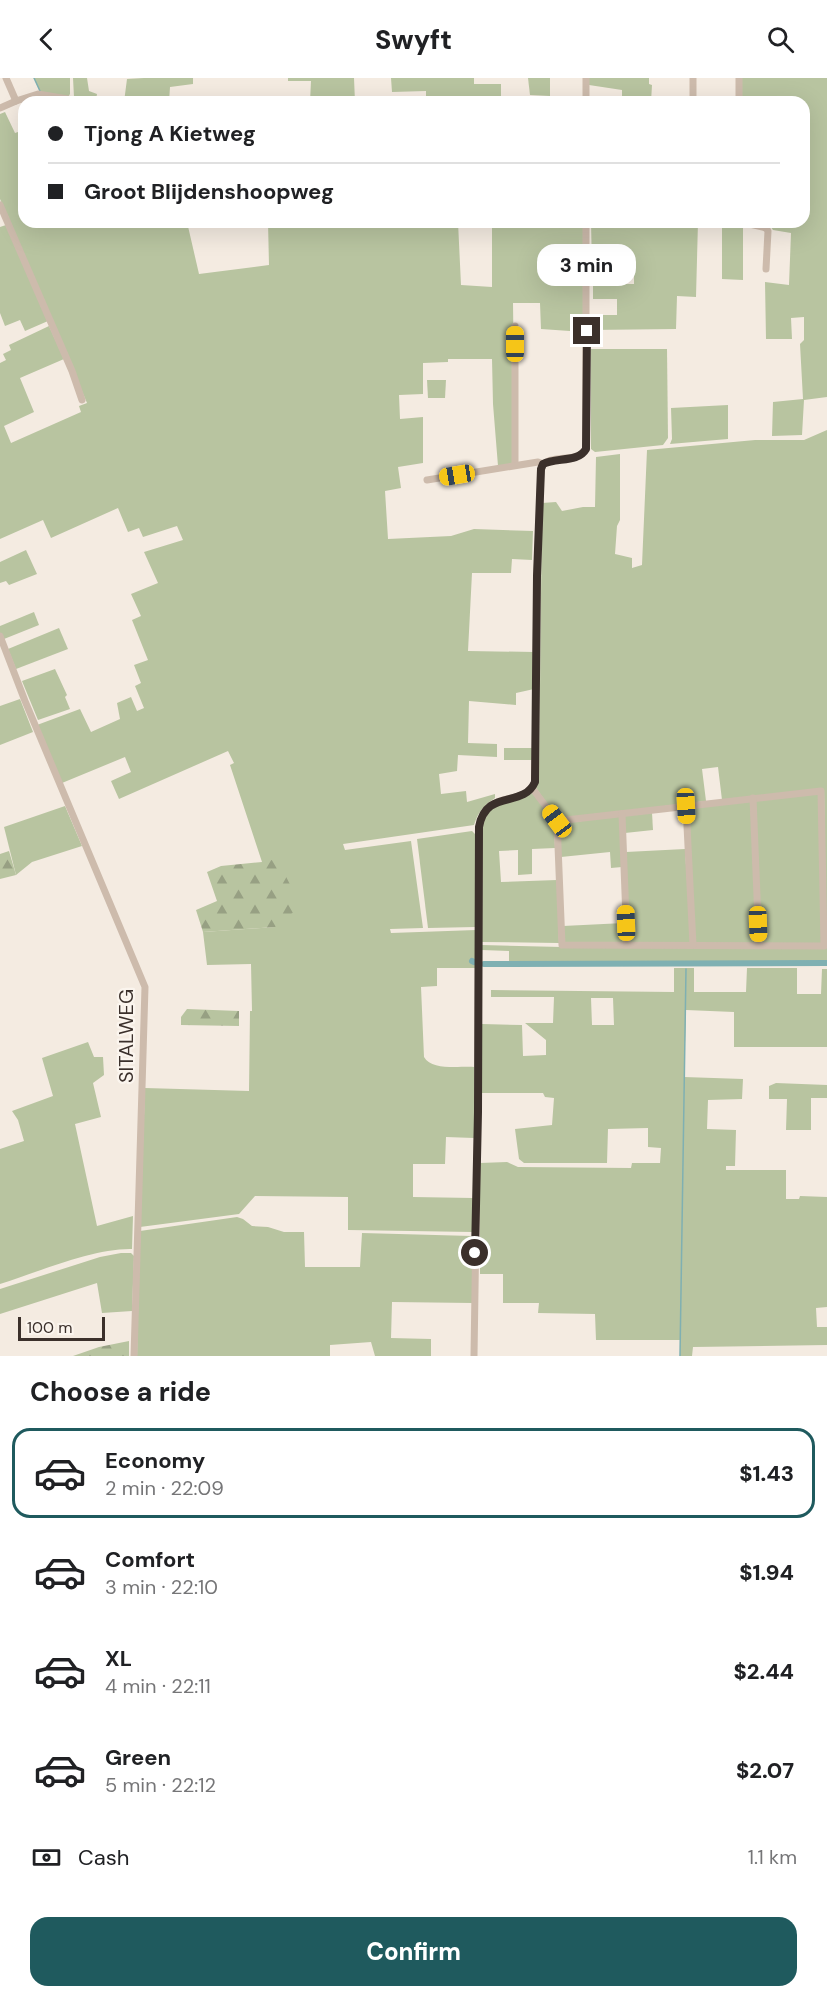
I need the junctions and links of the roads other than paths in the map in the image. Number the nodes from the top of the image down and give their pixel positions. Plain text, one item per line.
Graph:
1 (6, 78) edge
2 (586, 78) edge
3 (693, 78) edge
4 (739, 78) edge
5 (32, 96) edge
6 (50, 96) edge
7 (586, 96) edge
8 (693, 96) edge
9 (740, 96) edge
10 (16, 101) joint
11 (0, 108) edge
12 (0, 205) edge
13 (586, 228) edge
14 (766, 228) edge
15 (766, 269) dead end
16 (515, 326) dead end
17 (82, 400) dead end
18 (543, 464) junction
19 (516, 465) junction
20 (427, 480) dead end
21 (0, 636) edge
22 (532, 788) junction
23 (753, 798) junction
24 (686, 806) junction
25 (622, 814) junction
26 (557, 821) junction
27 (627, 945) junction
28 (693, 945) junction
29 (759, 945) junction
30 (134, 1356) edge
31 (474, 1356) edge

1 - 10 street
2 - 7 street
3 - 8 street
4 - 9 street
5 - 6 street
10 - 11 street
12 - 17 street
13 - 18 street
14 - 15 street
16 - 19 street
18 - 19 street
18 - 22 street
19 - 20 street
21 - 30 street, SITALWEG
22 - 26 street
22 - 31 street
23 - 24 street
23 - 29 street
23 - 29 street
24 - 25 street
24 - 28 street
25 - 26 street
25 - 27 street
26 - 27 street
27 - 28 street
28 - 29 street

